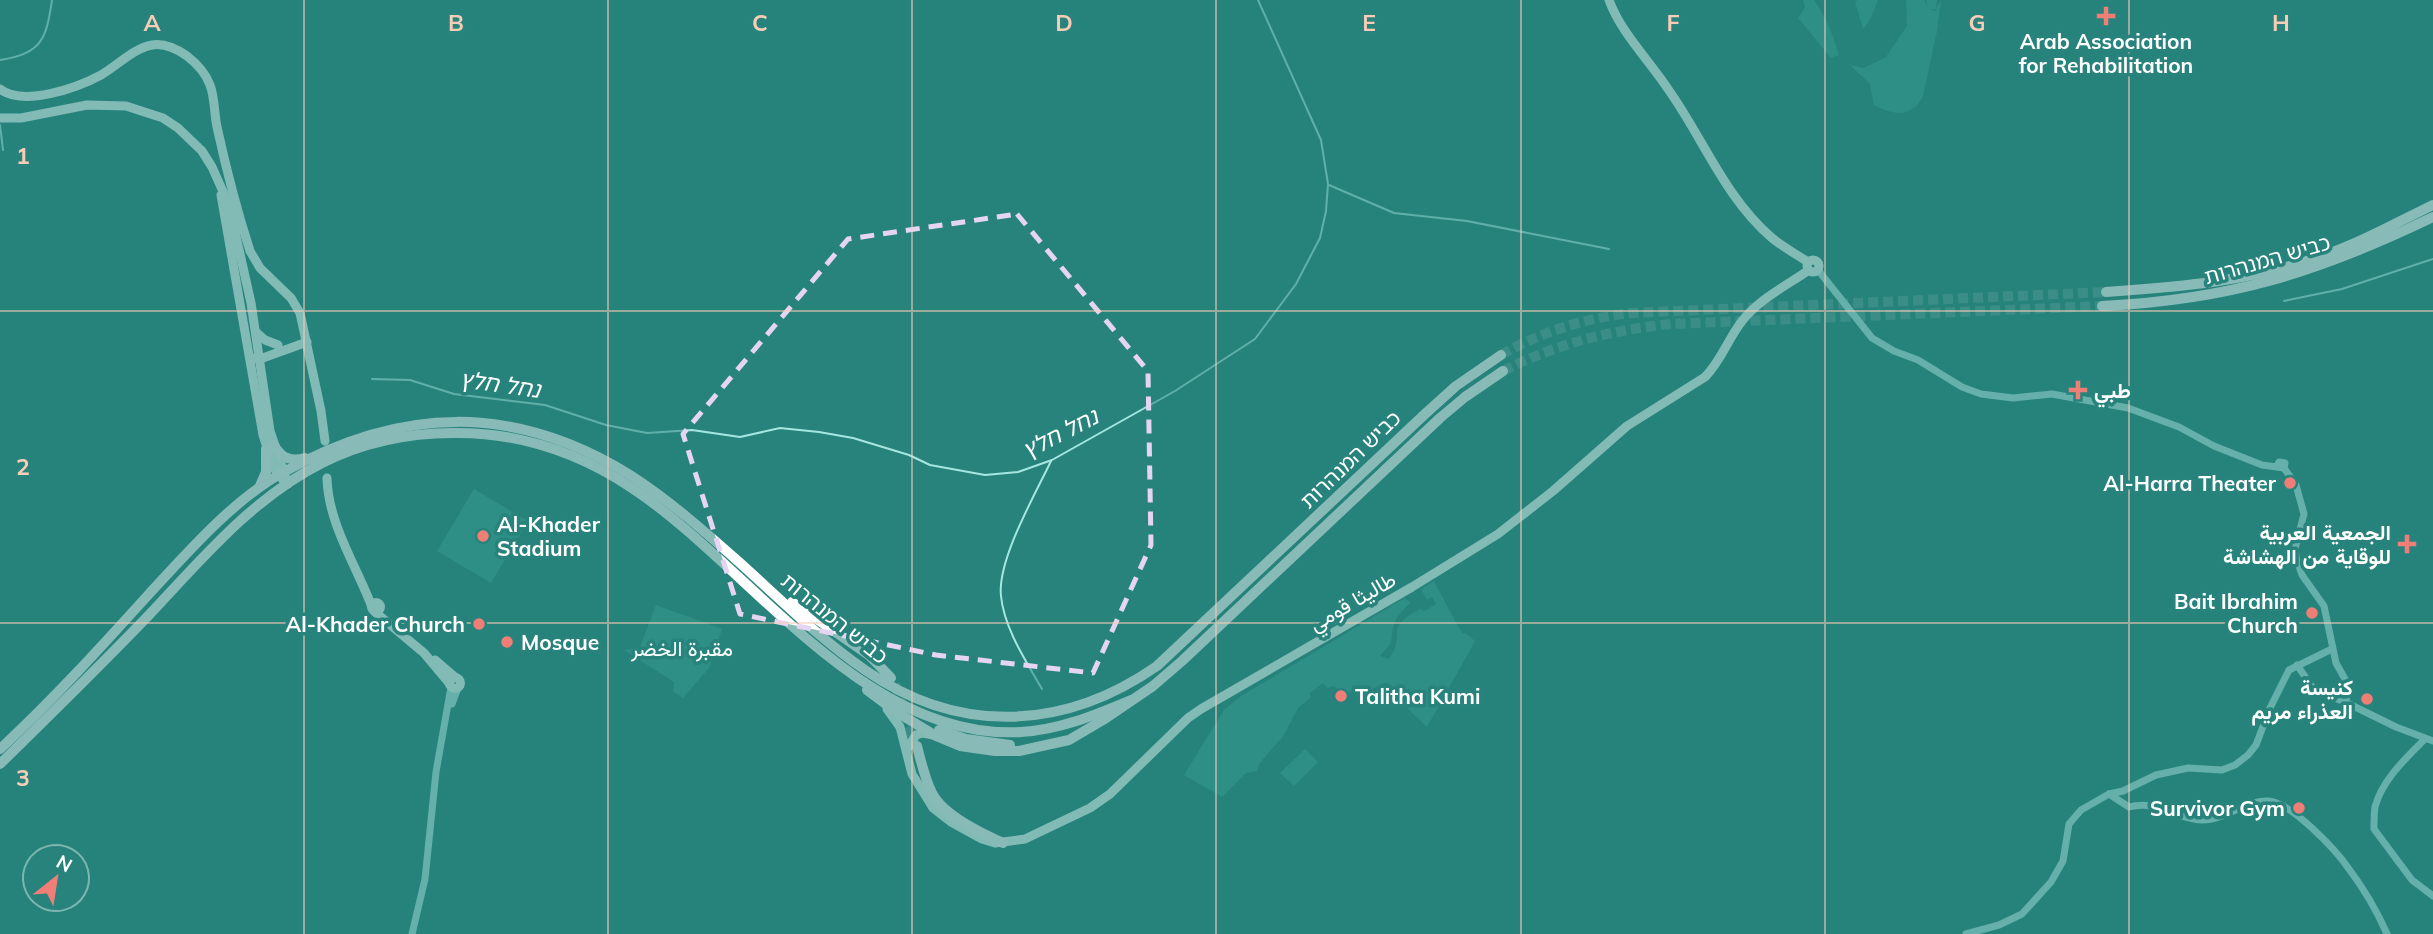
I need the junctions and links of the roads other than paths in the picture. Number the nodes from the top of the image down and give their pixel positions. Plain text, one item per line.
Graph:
1 (1609, 0) edge
2 (0, 89) edge
3 (0, 118) edge
4 (219, 183) junction
5 (2433, 205) edge
6 (2433, 216) edge
7 (1811, 268) junction
8 (2106, 292) tunnel mouth
9 (2102, 306) tunnel mouth
10 (256, 331) junction
11 (303, 343) junction
12 (277, 349) junction
13 (1501, 355) tunnel mouth
14 (260, 356) junction
15 (249, 358) junction
16 (1503, 371) tunnel mouth
17 (262, 373) junction
18 (325, 441) dead end
19 (270, 447) junction
20 (316, 456) junction
21 (281, 474) junction
22 (327, 478) dead end
23 (288, 484) junction
24 (256, 491) junction
25 (736, 560) junction
26 (2332, 649) junction
27 (835, 661) junction
28 (2297, 666) junction
29 (891, 678) tunnel mouth
30 (857, 682) junction
31 (454, 684) joint
32 (1128, 702) junction
33 (2345, 702) junction
34 (1025, 734) junction
35 (936, 736) junction
36 (2429, 740) edge
37 (916, 747) tunnel mouth
38 (0, 749) edge
39 (906, 751) junction
40 (0, 764) edge
41 (2109, 794) junction
42 (1003, 843) junction
43 (2433, 896) edge
44 (412, 934) edge
45 (1966, 934) edge
46 (2387, 934) edge

1 - 7 main road
2 - 11 main road
3 - 4 main road
4 - 10 main road
4 - 15 main road
5 - 8 highway, כביש המנהרות
6 - 9 highway, כביש המנהרות
7 - 26 street
7 - 42 main road, طاليثا قومي
10 - 12 main road
10 - 14 main road
11 - 12 main road
11 - 18 main road
12 - 14 main road
12 - 17 main road
13 - 34 highway, כביש המנהרות
14 - 15 main road
14 - 17 main road
15 - 19 main road
16 - 32 highway, כביש המנהרות
17 - 19 main road
19 - 20 highway
19 - 21 main road
19 - 24 highway
20 - 21 highway, כביש המנהרות
20 - 25 highway, כביש המנהרות
21 - 23 main road
21 - 24 highway, כביש המנהרות
22 - 31 main road
23 - 27 highway, כביש המנהרות
23 - 40 highway, כביש המנהרות
24 - 38 highway, כביש המנהרות
25 - 29 highway
25 - 34 highway, כביש המנהרות
26 - 28 street
26 - 33 street
27 - 30 highway
27 - 34 highway
28 - 33 street
28 - 41 street
30 - 34 highway
30 - 35 highway
30 - 39 main road
31 - 44 street
32 - 34 highway
32 - 34 highway
33 - 36 street
34 - 35 highway
35 - 39 main road
36 - 43 street
37 - 42 highway
39 - 42 main road
41 - 45 street
41 - 46 street

